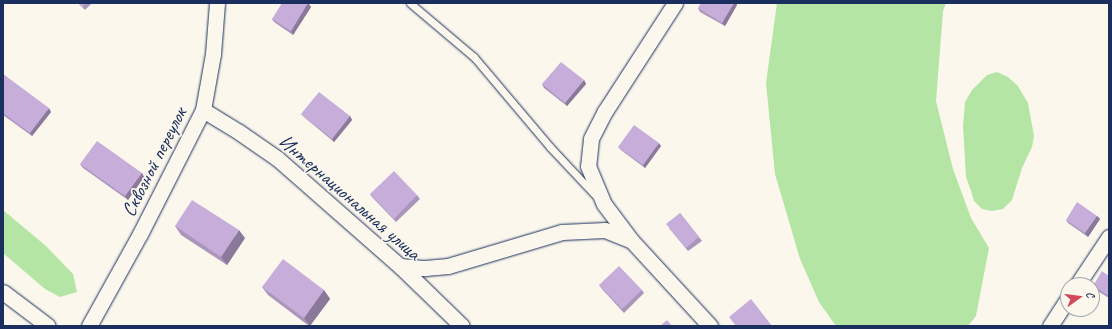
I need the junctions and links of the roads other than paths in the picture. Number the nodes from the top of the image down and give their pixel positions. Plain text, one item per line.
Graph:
1 (217, 3) edge
2 (410, 3) edge
3 (675, 3) edge
4 (203, 110) junction
5 (604, 204) junction
6 (1109, 237) edge
7 (631, 240) junction
8 (400, 266) junction
9 (1082, 277) edge
10 (3, 292) edge
11 (1060, 310) edge
12 (48, 326) edge
13 (90, 326) edge
14 (462, 326) edge
15 (710, 326) edge
16 (1050, 326) edge

1 - 4 street, Сквозной переулок
2 - 5 lane
3 - 5 street
4 - 8 street, Интернациональная улица
4 - 13 street, Сквозной переулок
5 - 7 street
6 - 9 street
7 - 8 street
7 - 15 street
8 - 14 street, Интернациональная улица
10 - 12 street
11 - 16 street

